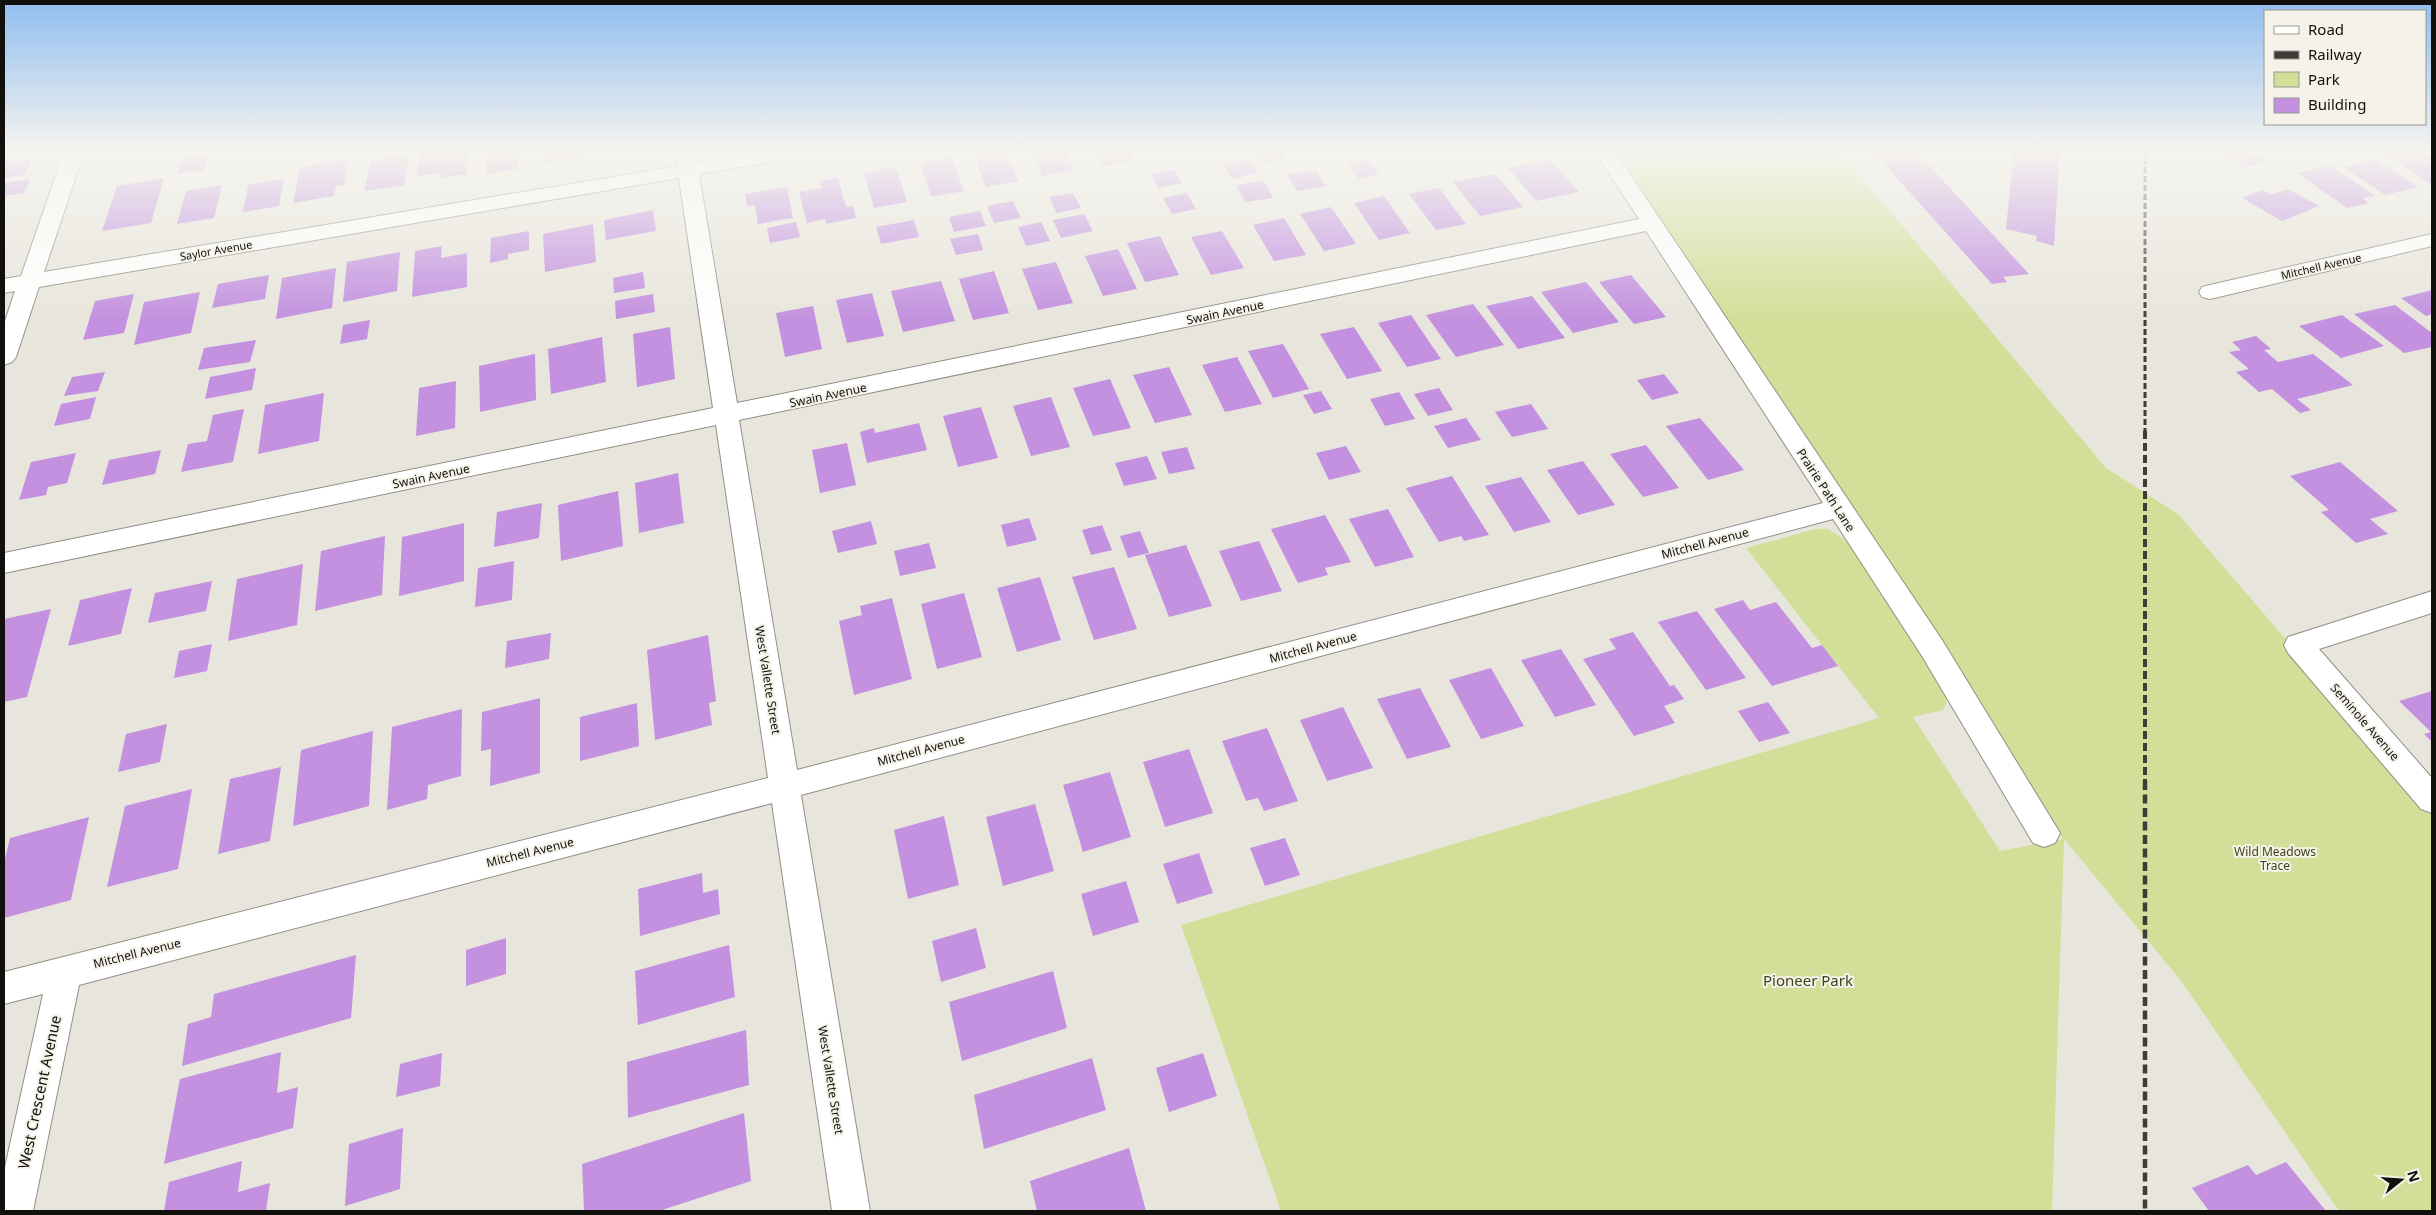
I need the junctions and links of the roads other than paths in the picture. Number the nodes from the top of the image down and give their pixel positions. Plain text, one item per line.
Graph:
1 (56, 206) edge
2 (441, 206) edge
3 (694, 206) edge
4 (1640, 206) edge
5 (1652, 223) junction
6 (2432, 240) edge
7 (29, 282) junction
8 (4, 286) edge
9 (2210, 292) dead end
10 (4, 357) edge
11 (727, 416) junction
12 (1838, 508) junction
13 (4, 563) edge
14 (2432, 602) edge
15 (785, 786) junction
16 (2432, 800) edge
17 (2044, 833) dead end
18 (64, 972) junction
19 (4, 988) edge
20 (14, 1211) edge
21 (852, 1211) edge

1 - 7 street
2 - 7 street, Saylor Avenue
3 - 11 street, West Vallette Street
4 - 5 street, Prairie Path Lane
5 - 11 street, Swain Avenue
5 - 12 street, Prairie Path Lane
6 - 9 street, Mitchell Avenue
7 - 8 street, Saylor Avenue
7 - 10 street
11 - 13 street, Swain Avenue
11 - 15 street, West Vallette Street
12 - 15 street, Mitchell Avenue
12 - 17 street, Prairie Path Lane
14 - 16 street, Seminole Avenue
15 - 18 street, Mitchell Avenue
15 - 21 street, West Vallette Street
18 - 19 street, Mitchell Avenue
18 - 20 street, West Crescent Avenue

